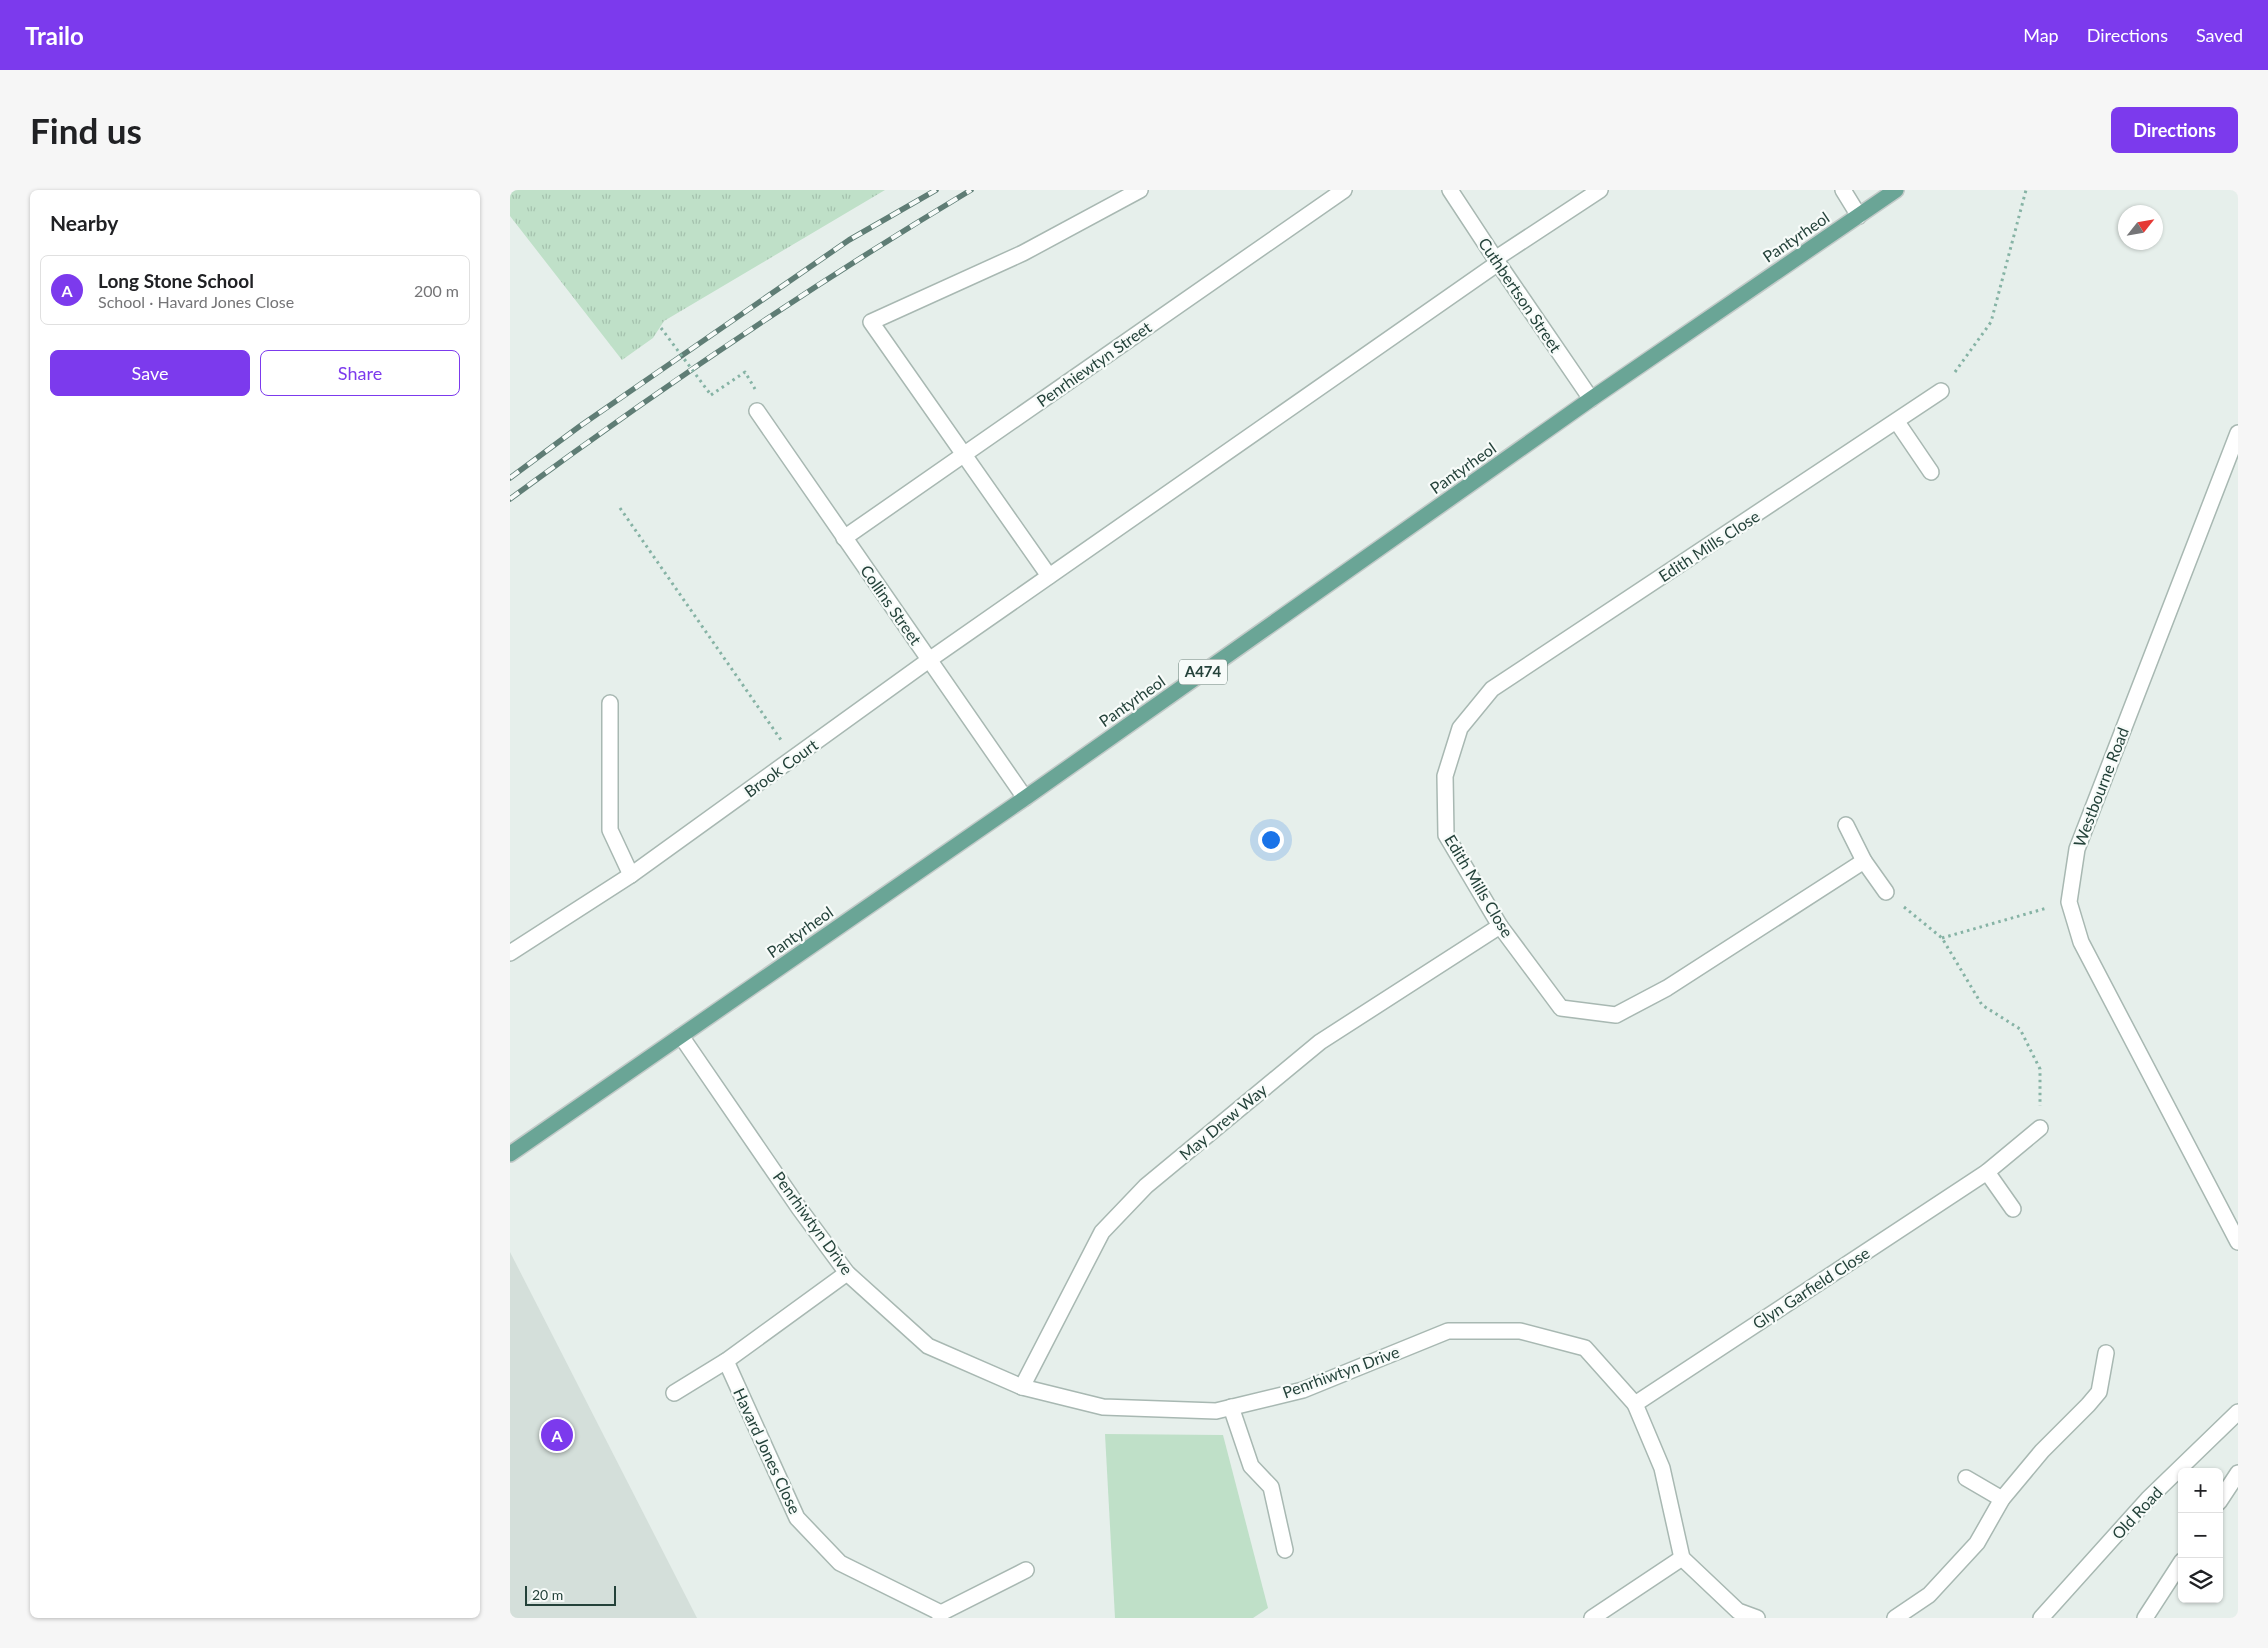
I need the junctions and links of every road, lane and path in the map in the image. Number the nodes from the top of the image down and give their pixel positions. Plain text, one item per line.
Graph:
1 (1140, 190) edge
2 (1344, 190) edge
3 (1450, 190) edge
4 (1600, 190) edge
5 (1843, 190) edge
6 (1896, 190) edge
7 (2026, 190) edge
8 (1859, 216) junction
9 (1497, 261) junction
10 (661, 328) dead end
11 (1941, 391) joint
12 (1591, 399) junction
13 (757, 411) joint
14 (1896, 422) junction
15 (2238, 432) edge
16 (965, 453) junction
17 (1931, 472) dead end
18 (620, 508) dead end
19 (844, 538) junction
20 (1049, 576) junction
21 (929, 660) junction
22 (610, 703) dead end
23 (794, 759) junction
24 (1025, 798) junction
25 (1846, 825) dead end
26 (1864, 861) junction
27 (631, 875) junction
28 (1886, 892) joint
29 (2068, 902) junction
30 (1500, 926) junction
31 (1942, 938) junction
32 (510, 954) edge
33 (681, 1036) junction
34 (2040, 1128) joint
35 (510, 1154) edge
36 (1987, 1172) junction
37 (2013, 1209) dead end
38 (2238, 1242) edge
39 (847, 1273) junction
40 (2106, 1353) dead end
41 (726, 1361) junction
42 (1022, 1388) junction
43 (674, 1393) dead end
44 (1635, 1404) junction
45 (1231, 1407) junction
46 (2238, 1412) edge
47 (2238, 1473) edge
48 (1966, 1478) dead end
49 (2223, 1496) edge
50 (2002, 1500) junction
51 (1285, 1550) dead end
52 (1682, 1558) junction
53 (2178, 1567) edge
54 (1026, 1570) dead end
55 (940, 1616) edge
56 (1592, 1618) edge
57 (1758, 1618) edge
58 (1895, 1618) edge
59 (2042, 1618) edge
60 (2145, 1618) edge

1 - 16 street
2 - 16 street, Penrhiewtyn Street
3 - 9 street, Cuthbertson Street
4 - 9 street, Brook Court
5 - 8 street
6 - 8 main road, Pantyrheol / A474
7 - 11 path
8 - 12 main road, Pantyrheol / A474
9 - 12 street, Cuthbertson Street
9 - 20 street, Brook Court
10 - 13 path, bridge
11 - 14 street, Edith Mills Close
12 - 24 main road, Pantyrheol / A474
13 - 19 street, Collins Street
14 - 17 street
14 - 30 street, Edith Mills Close
15 - 29 street, Westbourne Road
16 - 19 street, Penrhiewtyn Street
16 - 20 street
18 - 23 path
19 - 21 street, Collins Street
20 - 21 street, Brook Court
21 - 23 street, Brook Court
21 - 24 street, Collins Street
22 - 27 street
23 - 27 street, Brook Court
24 - 33 main road, Pantyrheol / A474
25 - 26 street
26 - 28 street
26 - 30 street, Edith Mills Close
27 - 32 street, Brook Court
28 - 31 path
29 - 31 path
29 - 38 street, Westbourne Road
30 - 42 street, May Drew Way
31 - 34 path
33 - 35 main road, Pantyrheol / A474
33 - 39 street, Penrhiwtyn Drive
34 - 36 street, Glyn Garfield Close
36 - 37 street
36 - 44 street, Glyn Garfield Close
39 - 41 street
39 - 42 street, Penrhiwtyn Drive
40 - 50 street
41 - 43 street
41 - 55 street, Havard Jones Close
42 - 45 street, Penrhiwtyn Drive
44 - 45 street, Penrhiwtyn Drive
44 - 52 street, Penrhiwtyn Drive
45 - 51 street
46 - 59 street, Old Road
47 - 49 street
48 - 50 street
50 - 58 street
52 - 56 street
52 - 57 street
53 - 60 street
54 - 55 street, Havard Jones Close

